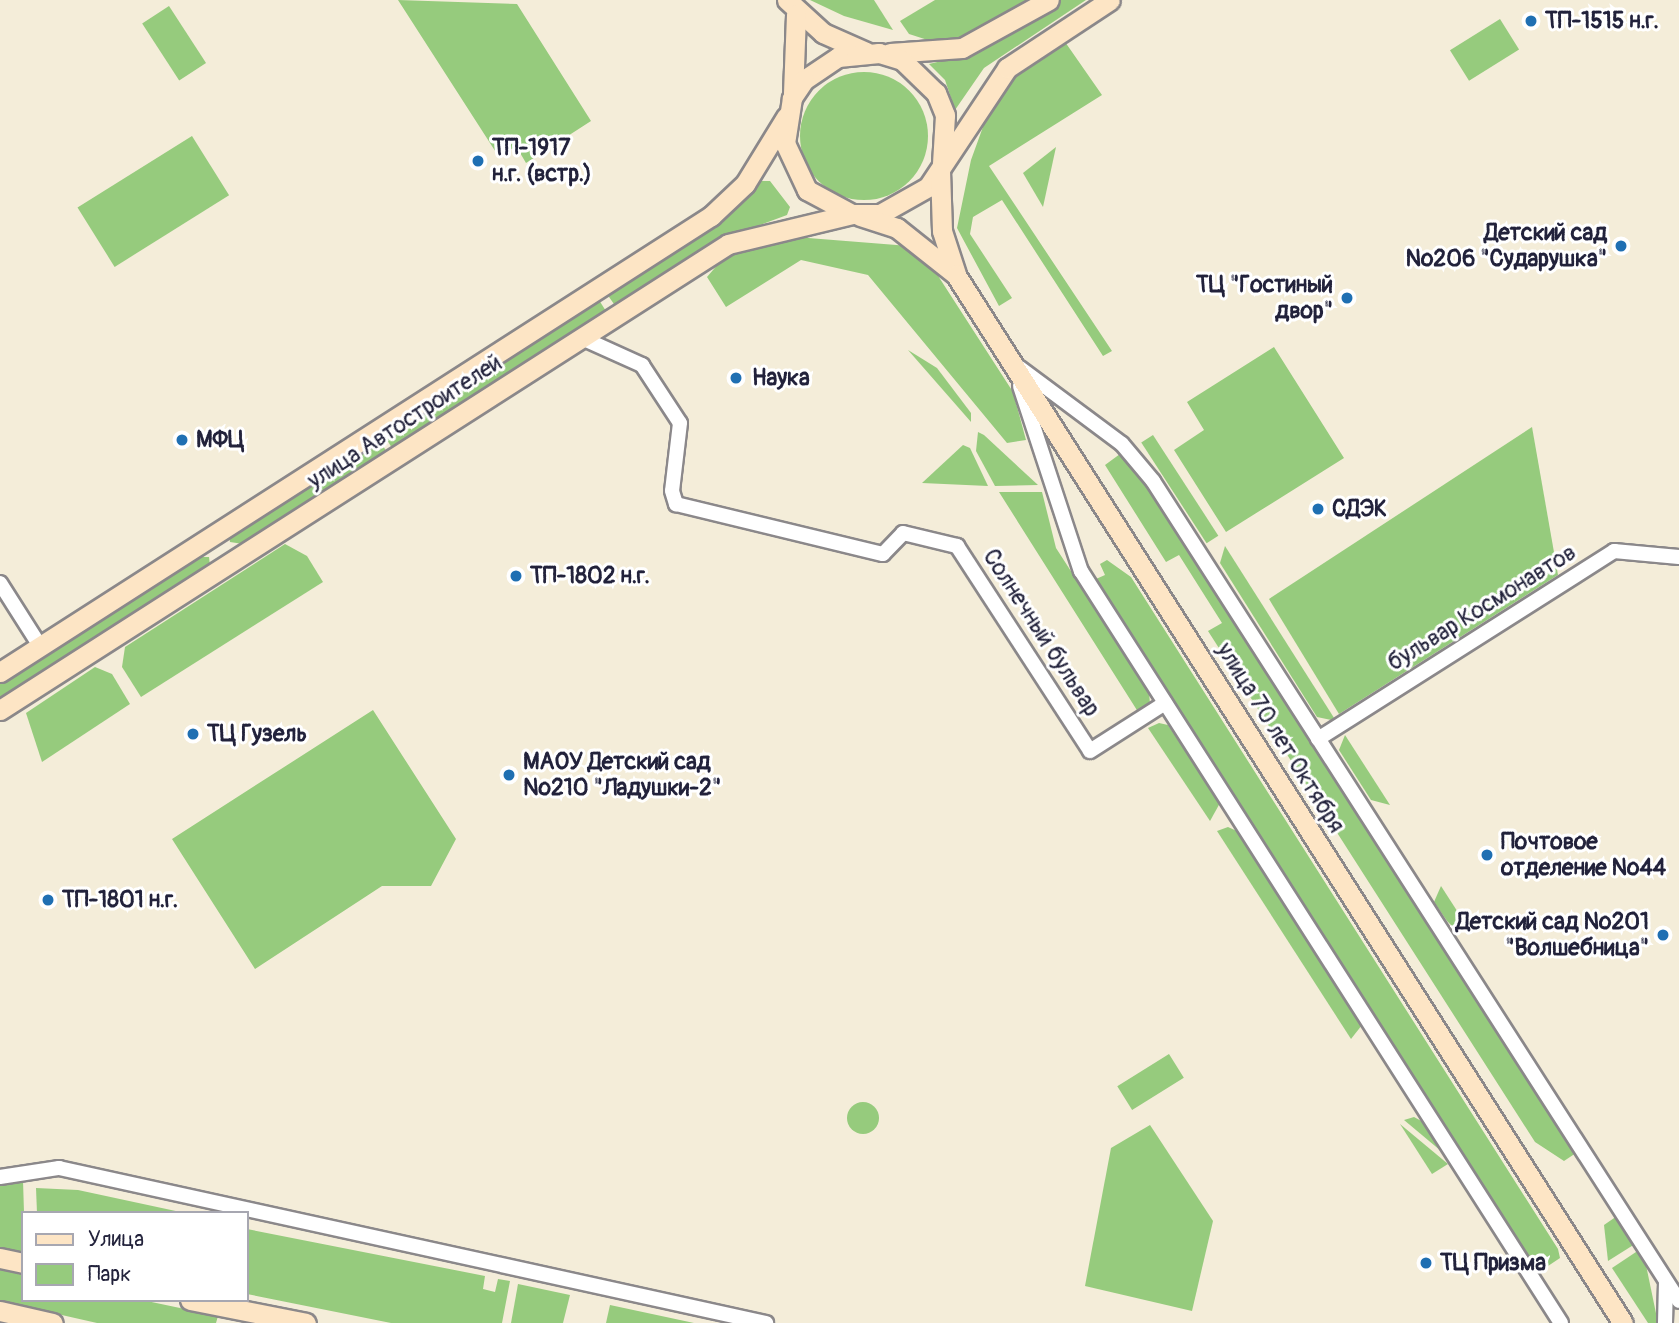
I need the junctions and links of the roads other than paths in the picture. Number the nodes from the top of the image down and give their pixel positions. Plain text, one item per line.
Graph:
1 (1049, 0) edge
2 (1110, 0) edge
3 (792, 7) edge
4 (873, 53) junction
5 (792, 97) junction
6 (786, 117) junction
7 (941, 166) junction
8 (856, 215) junction
9 (956, 275) junction
10 (582, 338) junction
11 (1013, 364) junction
12 (213, 535) junction
13 (1679, 556) edge
14 (230, 562) junction
15 (0, 583) edge
16 (40, 646) junction
17 (0, 672) edge
18 (1165, 703) junction
19 (0, 710) edge
20 (1318, 739) junction
21 (0, 1177) edge
22 (0, 1258) edge
23 (21, 1263) edge
24 (1666, 1282) junction
25 (1679, 1301) edge
26 (200, 1302) edge
27 (1551, 1308) junction
28 (0, 1311) edge
29 (53, 1323) edge
30 (306, 1323) edge
31 (766, 1323) edge
32 (1561, 1323) edge
33 (1570, 1323) edge
34 (1623, 1323) edge
35 (1665, 1323) edge

1 - 4 main road
2 - 7 main road
3 - 4 main road
3 - 5 main road
4 - 5 main road
4 - 7 main road
5 - 6 main road
6 - 8 main road
6 - 12 main road, улица Автостроителей
7 - 8 main road
7 - 9 main road
8 - 9 main road, улица 70 лет Октября
8 - 10 main road, улица Автостроителей
9 - 11 main road, улица 70 лет Октября
10 - 14 main road, улица Автостроителей
10 - 18 street, Солнечный бульвар
11 - 18 street
11 - 20 street
11 - 34 main road, улица 70 лет Октября
12 - 14 main road
12 - 16 main road, улица Автостроителей
13 - 20 street, бульвар Космонавтов
14 - 19 main road, улица Автостроителей
15 - 16 street
16 - 17 main road, улица Автостроителей
18 - 27 street
20 - 24 street
21 - 31 street
22 - 23 main road
24 - 25 street
24 - 35 street
26 - 30 main road
27 - 32 street
27 - 33 street
28 - 29 main road

